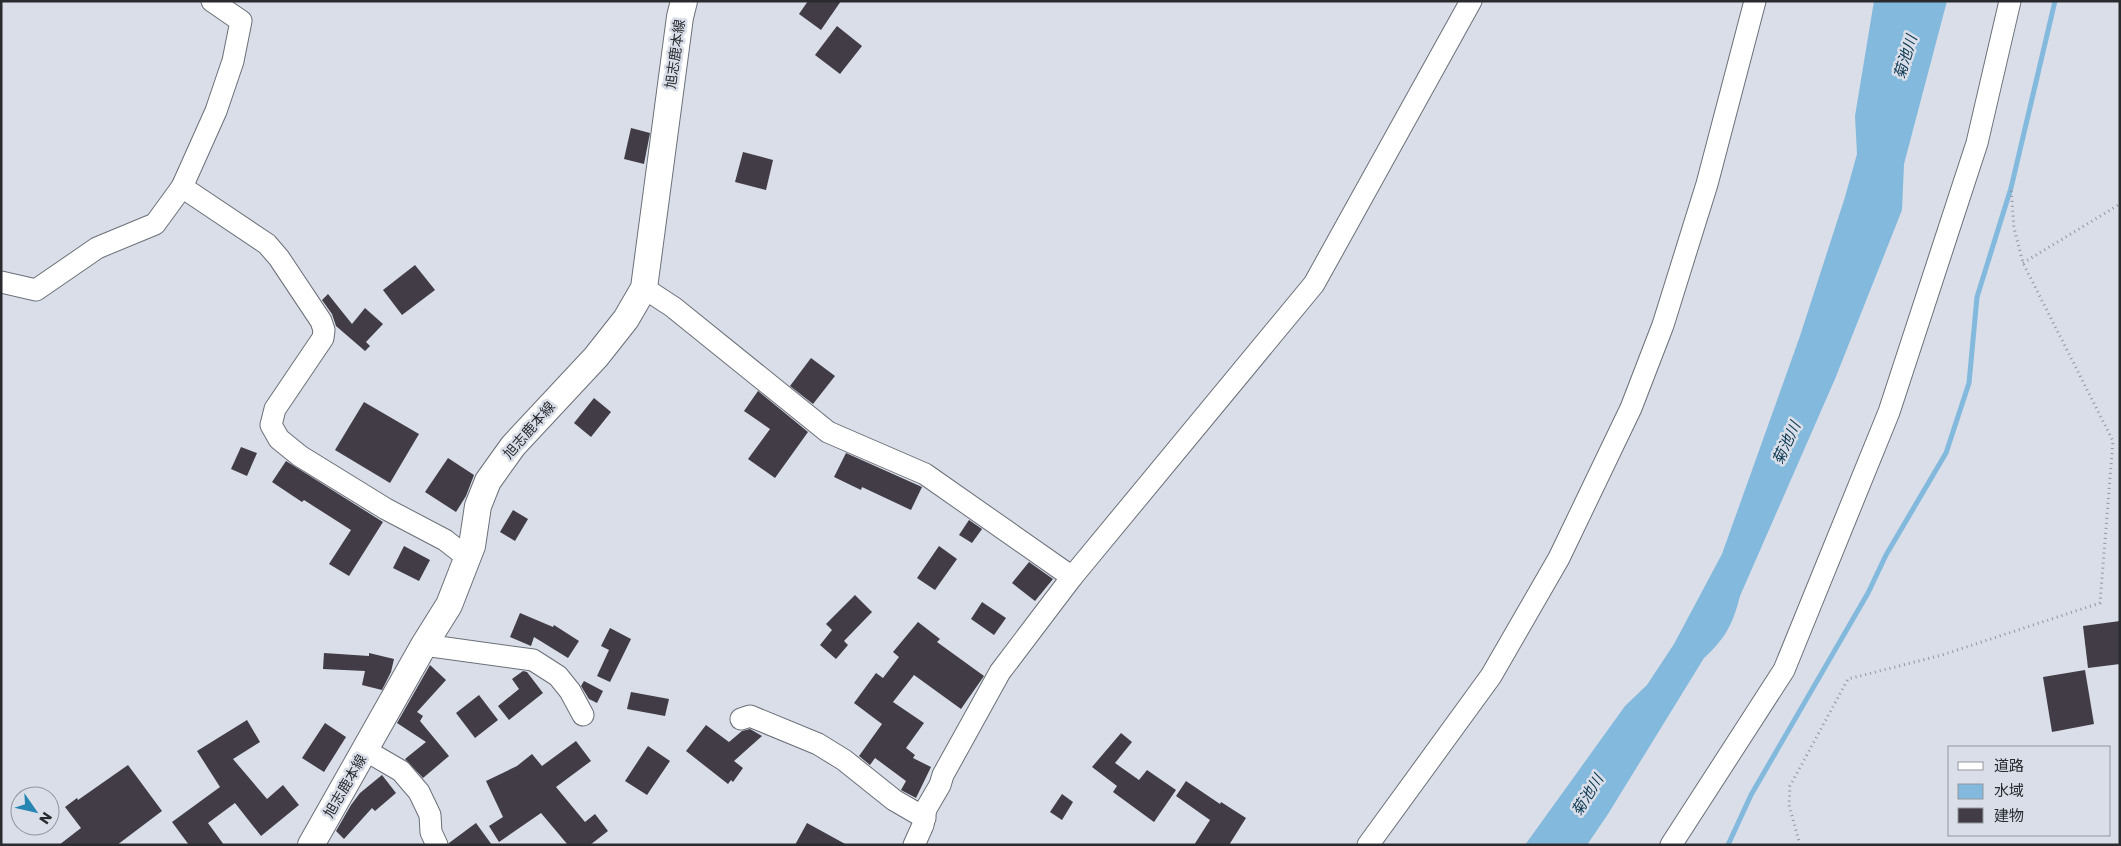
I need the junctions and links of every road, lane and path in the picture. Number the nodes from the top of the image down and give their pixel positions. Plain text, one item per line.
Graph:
1 (212, 1) edge
2 (684, 1) edge
3 (1471, 1) edge
4 (1755, 1) edge
5 (2010, 1) edge
6 (182, 187) junction
7 (2011, 188) dead end
8 (2120, 204) edge
9 (2023, 263) junction
10 (1, 282) edge
11 (644, 288) junction
12 (468, 558) junction
13 (1072, 577) junction
14 (424, 645) junction
15 (583, 715) dead end
16 (741, 719) dead end
17 (366, 750) junction
18 (926, 818) junction
19 (310, 845) edge
20 (437, 845) edge
21 (914, 845) edge
22 (1368, 845) edge
23 (1671, 845) edge
24 (1800, 845) edge

1 - 6 street
2 - 11 main road, 旭志鹿本線
3 - 13 street
4 - 22 street
5 - 23 street
6 - 10 street
6 - 12 street
7 - 9 path
8 - 9 path
9 - 24 path
11 - 12 main road, 旭志鹿本線
11 - 13 street
12 - 14 main road, 旭志鹿本線
13 - 18 street
14 - 15 street
14 - 17 main road, 旭志鹿本線
16 - 18 street
17 - 19 main road, 旭志鹿本線
17 - 20 street
18 - 21 street

